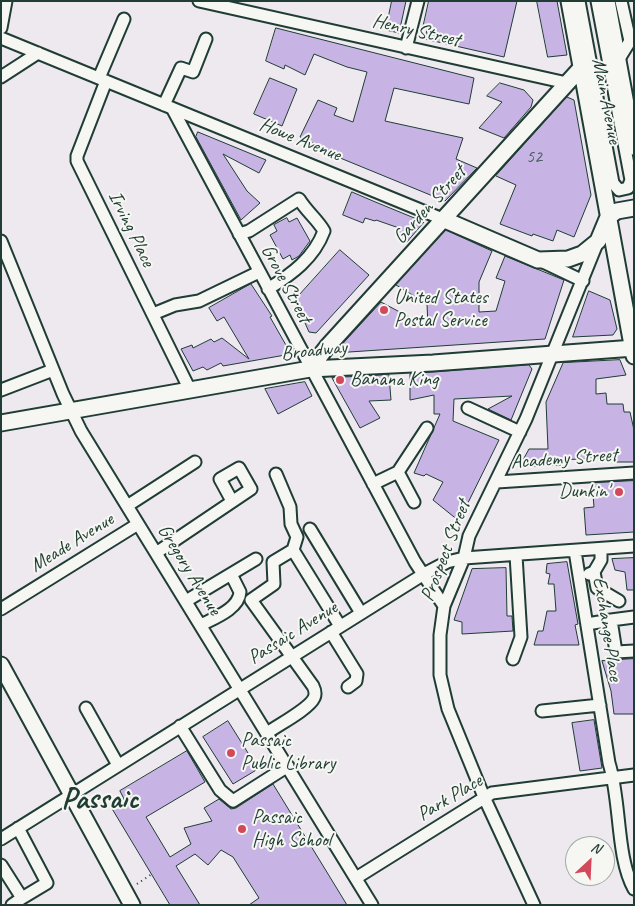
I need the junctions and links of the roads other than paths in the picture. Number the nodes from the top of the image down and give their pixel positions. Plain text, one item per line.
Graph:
1 (6, 1) edge
2 (200, 1) edge
3 (418, 1) edge
4 (568, 1) edge
5 (579, 1) edge
6 (597, 1) edge
7 (606, 1) edge
8 (621, 1) edge
9 (124, 19) dead end
10 (1, 28) edge
11 (607, 31) junction
12 (1, 38) edge
13 (206, 40) dead end
14 (406, 48) junction
15 (38, 53) junction
16 (617, 62) junction
17 (586, 68) junction
18 (1, 77) edge
19 (103, 79) junction
20 (567, 83) junction
21 (168, 106) junction
22 (634, 147) edge
23 (632, 172) edge
24 (606, 176) junction
25 (634, 208) edge
26 (608, 217) junction
27 (445, 220) junction
28 (239, 234) junction
29 (1, 241) edge
30 (598, 241) junction
31 (538, 260) junction
32 (259, 272) junction
33 (583, 282) junction
34 (268, 289) junction
35 (153, 314) junction
36 (633, 351) edge
37 (553, 354) junction
38 (310, 368) junction
39 (53, 370) junction
40 (1, 390) edge
41 (190, 390) junction
42 (468, 408) dead end
43 (70, 410) junction
44 (1, 423) edge
45 (427, 428) dead end
46 (520, 432) junction
47 (195, 462) dead end
48 (398, 472) junction
49 (634, 473) edge
50 (276, 474) dead end
51 (496, 482) junction
52 (373, 484) junction
53 (232, 501) dead end
54 (414, 502) dead end
55 (127, 506) junction
56 (138, 524) junction
57 (310, 529) dead end
58 (634, 546) edge
59 (601, 549) junction
60 (293, 550) junction
61 (575, 551) junction
62 (156, 553) junction
63 (516, 555) junction
64 (464, 558) junction
65 (256, 559) dead end
66 (594, 572) junction
67 (231, 574) junction
68 (424, 574) junction
69 (579, 578) junction
70 (186, 601) junction
71 (619, 601) dead end
72 (444, 606) junction
73 (1, 609) edge
74 (360, 613) junction
75 (634, 617) edge
76 (611, 620) junction
77 (587, 624) junction
78 (201, 625) junction
79 (336, 629) junction
80 (634, 650) edge
81 (290, 657) junction
82 (513, 659) dead end
83 (1, 665) edge
84 (348, 687) dead end
85 (240, 689) junction
86 (600, 705) junction
87 (86, 708) dead end
88 (542, 711) dead end
89 (180, 726) junction
90 (267, 733) junction
91 (118, 765) junction
92 (288, 766) junction
93 (634, 774) edge
94 (613, 777) junction
95 (72, 794) junction
96 (484, 797) junction
97 (18, 828) junction
98 (621, 834) junction
99 (634, 834) edge
100 (1, 839) edge
101 (1, 865) edge
102 (356, 878) junction
103 (634, 889) edge
104 (22, 898) junction
105 (12, 905) edge
106 (132, 905) edge
107 (372, 905) edge
108 (534, 905) edge

1 - 10 street
2 - 14 street, Henry Street
3 - 14 street
4 - 17 main road, Main Avenue
5 - 17 street
6 - 11 street
7 - 11 main road, Main Avenue
8 - 16 street
9 - 19 street, Irving Place
11 - 16 main road, Main Avenue
11 - 23 street
12 - 15 street, Howe Avenue
13 - 21 street
14 - 20 street, Henry Street
15 - 18 street
15 - 19 street, Howe Avenue
16 - 22 main road, Main Avenue
17 - 20 main road, Garden Street
17 - 24 main road, Main Avenue
19 - 21 street, Howe Avenue
19 - 35 street, Irving Place
20 - 27 main road, Garden Street
21 - 27 street, Howe Avenue
21 - 28 street, Grove Street
23 - 24 street
24 - 26 main road, Main Avenue
25 - 26 main road
26 - 30 main road, Prospect Street
26 - 36 main road, Main Avenue
27 - 31 main road, Howe Avenue
27 - 38 main road, Garden Street
28 - 32 street, Grove Street
28 - 34 street
29 - 39 street, Gregory Avenue
30 - 31 main road
30 - 33 street, Prospect Street
31 - 33 street, Howe Avenue
32 - 34 street, Grove Street
32 - 35 street
33 - 37 street, Prospect Street
34 - 38 street, Grove Street
35 - 41 street, Irving Place
36 - 37 main road, Broadway
37 - 38 main road, Broadway
37 - 46 street, Prospect Street
38 - 41 main road, Broadway
38 - 52 street, Grove Street
39 - 40 street
39 - 43 street, Gregory Avenue
41 - 43 main road, Broadway
42 - 46 street
43 - 44 main road, Broadway
43 - 55 street, Gregory Avenue
45 - 48 street
46 - 51 street, Prospect Street
47 - 55 street
48 - 52 street
48 - 54 street
49 - 51 street, Academy Street
50 - 60 street
51 - 64 street, Prospect Street
52 - 68 street, Grove Street
53 - 62 street
55 - 56 street, Gregory Avenue
56 - 62 street, Gregory Avenue
56 - 73 street, Meade Avenue
57 - 74 street
58 - 59 street, Passaic Avenue
59 - 61 street, Passaic Avenue
59 - 66 street
60 - 79 street
60 - 81 street
61 - 63 street, Passaic Avenue
61 - 69 street, Exchange Place
62 - 70 street, Gregory Avenue
63 - 64 street, Passaic Avenue
63 - 82 street
64 - 68 street, Passaic Avenue
64 - 72 street, Prospect Street
65 - 67 street
66 - 69 street
66 - 71 street
67 - 70 street
67 - 78 street
68 - 72 street, Grove Street
68 - 74 street, Passaic Avenue
69 - 77 street, Exchange Place
70 - 78 street, Gregory Avenue
72 - 96 street, Prospect Street
74 - 79 street, Passaic Avenue
75 - 76 street
76 - 77 street
76 - 80 street
77 - 86 street, Exchange Place
78 - 85 street, Gregory Avenue
79 - 81 street, Passaic Avenue
79 - 84 street
81 - 85 street, Passaic Avenue
81 - 90 street
83 - 95 main road
85 - 89 street, Passaic Avenue
85 - 90 street, Gregory Avenue
86 - 88 street
86 - 94 street, Exchange Place
87 - 91 street
89 - 91 street, Passaic Avenue
89 - 92 street
90 - 92 street, Gregory Avenue
91 - 95 street, Passaic Avenue
92 - 102 street, Gregory Avenue
93 - 94 street, Park Place
94 - 96 street, Park Place
94 - 98 street, Exchange Place
95 - 97 street, Passaic Avenue
95 - 106 main road
96 - 102 street, Park Place
96 - 108 street, Prospect Street
97 - 100 street, Passaic Avenue
97 - 104 street
98 - 99 street
98 - 103 street, Exchange Place
101 - 104 street
102 - 107 street, Gregory Avenue
104 - 105 street

